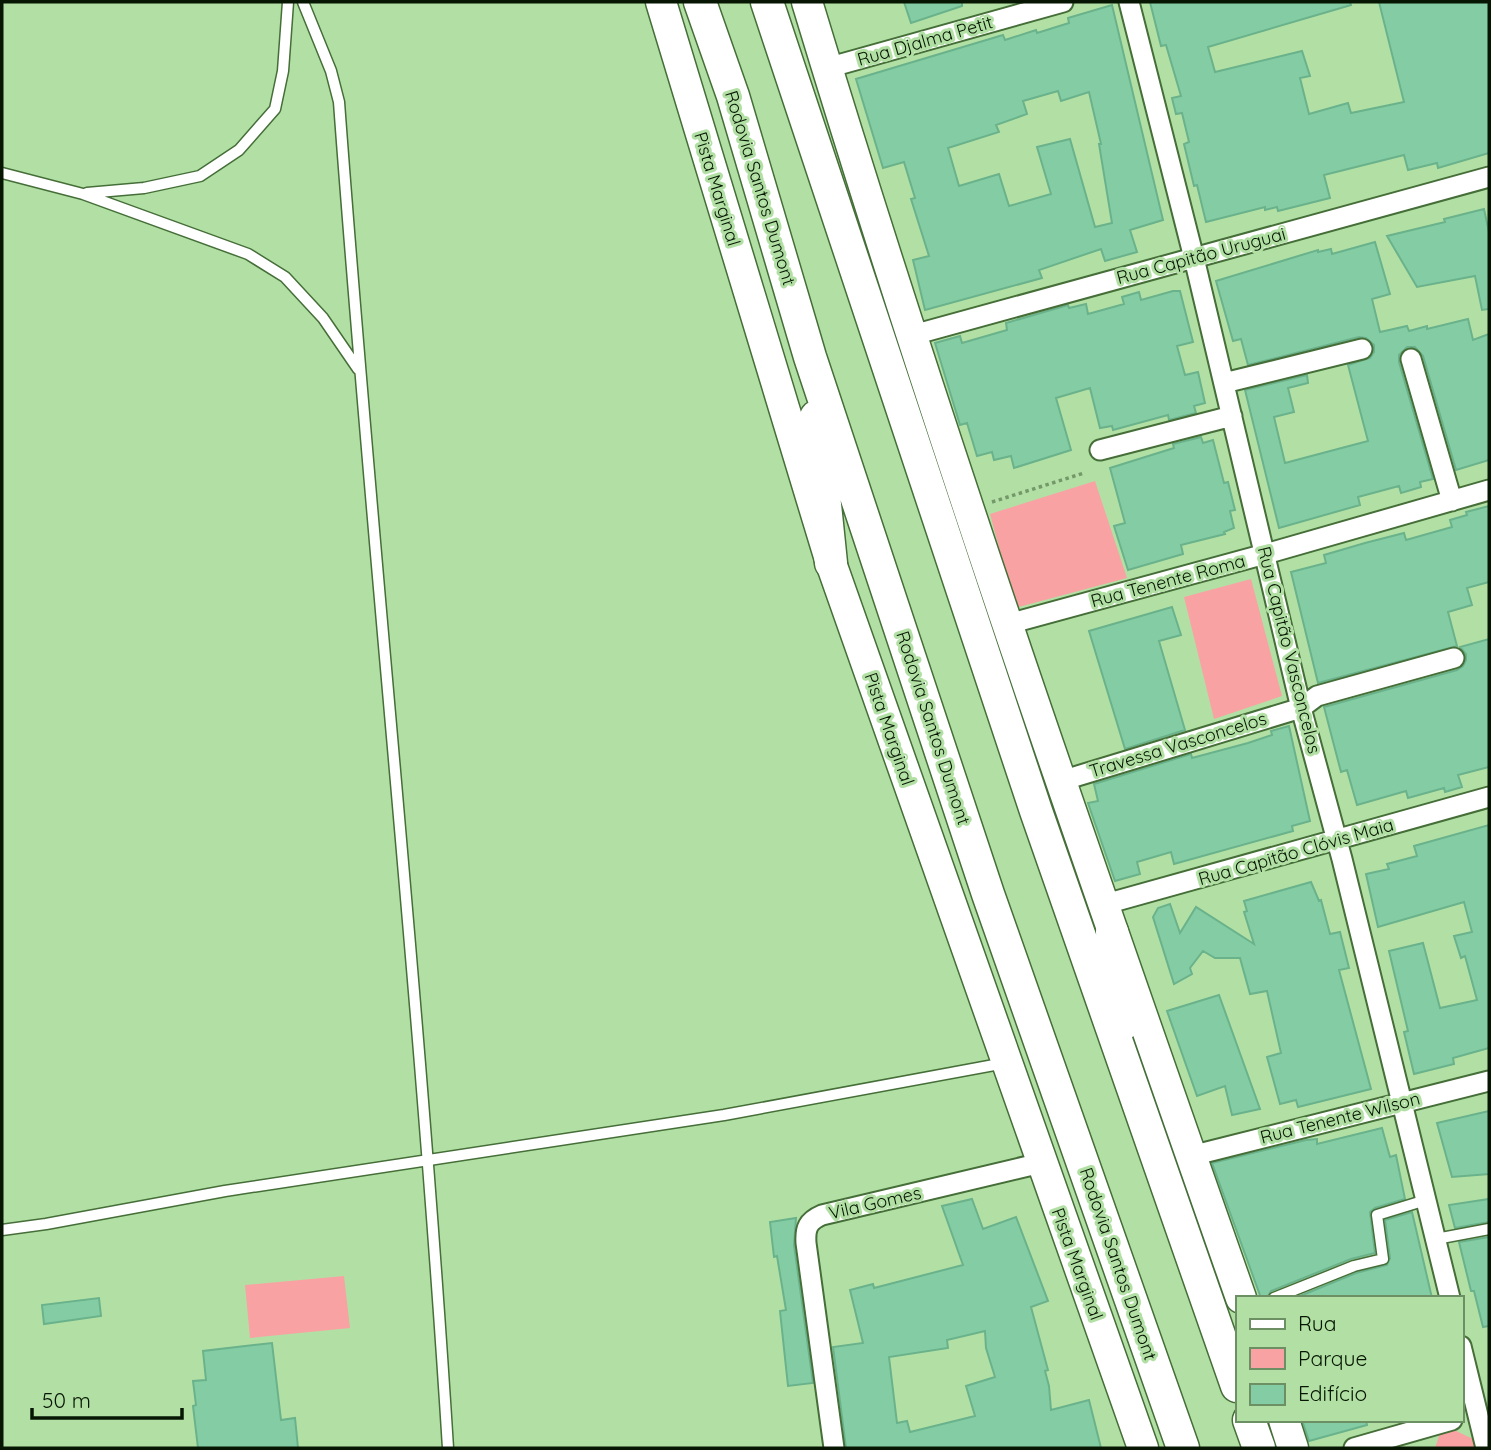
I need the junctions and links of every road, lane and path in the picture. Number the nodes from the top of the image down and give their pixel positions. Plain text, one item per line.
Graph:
1 (288, 2) edge
2 (303, 2) edge
3 (661, 2) edge
4 (700, 2) edge
5 (807, 2) edge
6 (1063, 2) edge
7 (1129, 2) edge
8 (771, 9) edge
9 (827, 68) junction
10 (2, 173) edge
11 (1489, 177) edge
12 (83, 194) junction
13 (1195, 258) junction
14 (913, 335) junction
15 (1362, 348) dead end
16 (810, 357) junction
17 (1411, 359) dead end
18 (358, 369) junction
19 (1224, 383) junction
20 (1232, 416) junction
21 (1100, 450) dead end
22 (1084, 474) dead end
23 (1489, 490) edge
24 (1452, 501) junction
25 (970, 509) junction
26 (1265, 554) junction
27 (831, 563) junction
28 (1008, 624) junction
29 (1454, 659) dead end
30 (1301, 708) junction
31 (1061, 781) junction
32 (1489, 797) edge
33 (1338, 840) junction
34 (1107, 918) junction
35 (1006, 1063) junction
36 (1489, 1081) edge
37 (1130, 1084) junction
38 (1402, 1102) junction
39 (1191, 1156) junction
40 (429, 1159) junction
41 (1041, 1163) junction
42 (1426, 1200) junction
43 (1489, 1229) edge
44 (2, 1230) edge
45 (1436, 1239) junction
46 (1240, 1296) edge
47 (1279, 1296) edge
48 (1450, 1296) edge
49 (1463, 1355) edge
50 (1236, 1383) edge
51 (1476, 1414) edge
52 (1250, 1422) edge
53 (1285, 1422) edge
54 (1445, 1422) edge
55 (448, 1448) edge
56 (834, 1448) edge
57 (1143, 1448) edge
58 (1183, 1448) edge
59 (1259, 1448) edge
60 (1293, 1448) edge
61 (1354, 1448) edge
62 (1486, 1448) edge

1 - 12 lane
2 - 18 lane
3 - 27 main road, Pista Marginal
4 - 16 highway, Rodovia Santos Dumont
5 - 9 main road
6 - 9 street, Rua Djalma Petit
7 - 13 street, Rua Capitão Vasconcelos
8 - 37 highway
9 - 14 main road
10 - 12 lane
11 - 13 street, Rua Capitão Uruguai
12 - 18 lane
13 - 14 street, Rua Capitão Uruguai
13 - 19 street, Rua Capitão Vasconcelos
14 - 25 main road
15 - 19 street
16 - 27 highway
16 - 58 highway, Rodovia Santos Dumont
17 - 24 street
18 - 40 lane
19 - 20 street, Rua Capitão Vasconcelos
20 - 21 street
20 - 26 street, Rua Capitão Vasconcelos
22 - 25 path
23 - 24 street, Rua Tenente Roma
24 - 26 street, Rua Tenente Roma
25 - 28 main road
26 - 28 street, Rua Tenente Roma
26 - 30 street, Rua Capitão Vasconcelos
27 - 35 main road, Pista Marginal
28 - 31 main road
29 - 30 street, Travessa Vasconcelos
30 - 31 street, Travessa Vasconcelos
30 - 33 street, Rua Capitão Vasconcelos
31 - 34 main road
32 - 33 street, Rua Capitão Clóvis Maia
33 - 34 street, Rua Capitão Clóvis Maia
33 - 38 street, Rua Capitão Vasconcelos
34 - 37 highway
34 - 39 main road
35 - 40 lane
35 - 41 main road, Pista Marginal
36 - 38 street, Rua Tenente Wilson
37 - 50 highway
38 - 39 street, Rua Tenente Wilson
38 - 42 street, Rua Capitão Vasconcelos
39 - 46 main road
40 - 44 lane
40 - 55 lane
41 - 56 street, Vila Gomes
41 - 57 main road, Pista Marginal
42 - 45 street, Rua Capitão Vasconcelos
42 - 47 lane
43 - 45 lane
45 - 48 street, Rua Capitão Vasconcelos
49 - 51 street
51 - 62 street
52 - 59 highway
53 - 60 main road
54 - 61 street

